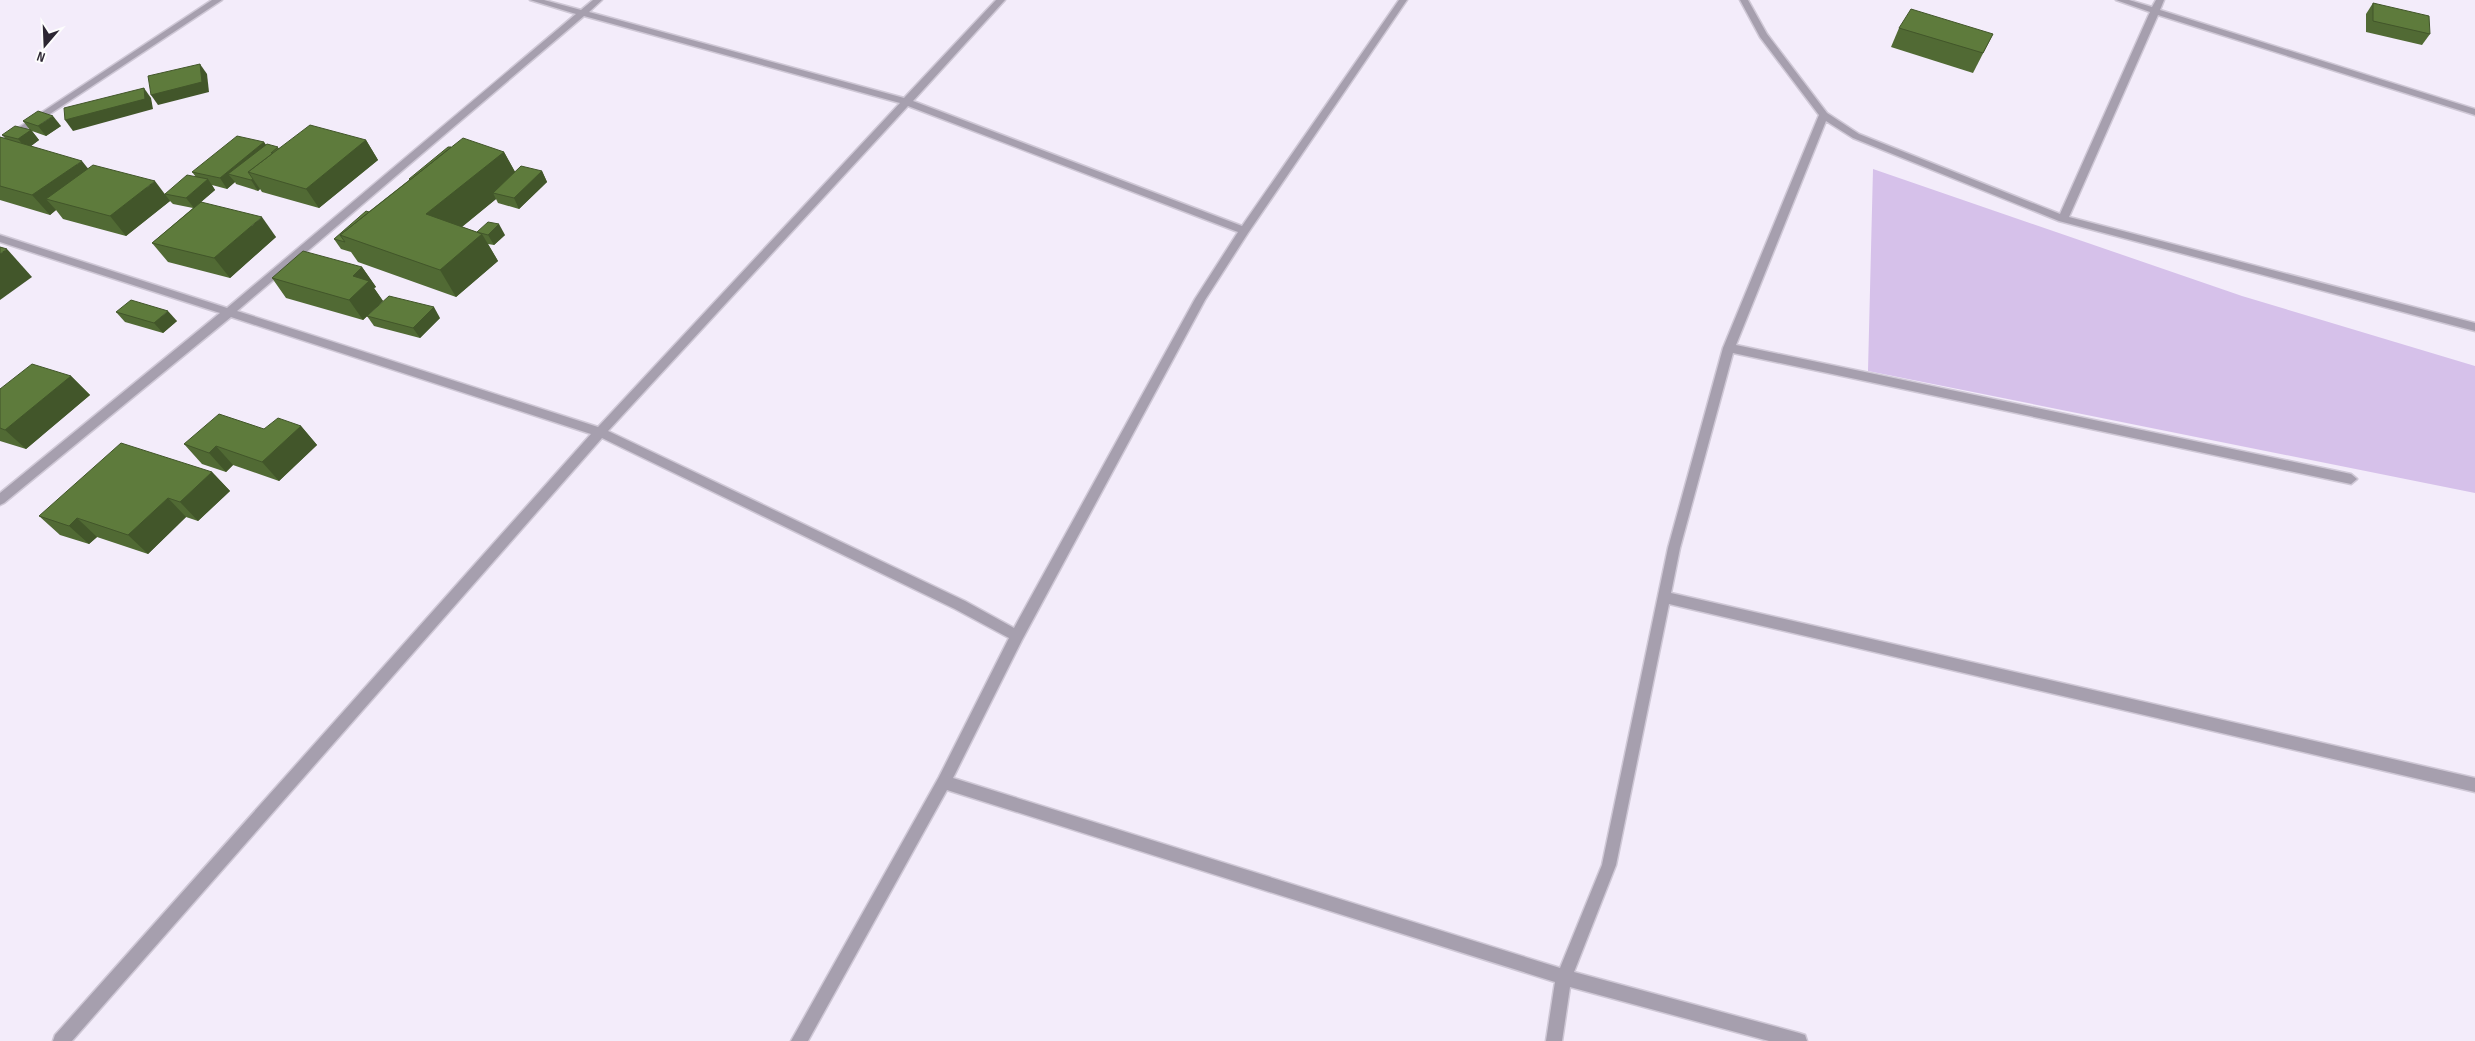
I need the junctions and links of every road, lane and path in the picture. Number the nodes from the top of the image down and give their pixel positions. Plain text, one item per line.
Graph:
1 (218, 0) edge
2 (534, 0) edge
3 (598, 0) edge
4 (1001, 0) edge
5 (1403, 0) edge
6 (1744, 0) edge
7 (2120, 0) edge
8 (2160, 0) edge
9 (2156, 10) junction
10 (584, 12) junction
11 (907, 102) junction
12 (2475, 112) edge
13 (1824, 115) junction
14 (0, 144) edge
15 (2063, 219) junction
16 (1244, 231) junction
17 (0, 238) edge
18 (229, 312) junction
19 (2475, 327) edge
20 (1729, 348) junction
21 (600, 432) junction
22 (2351, 478) dead end
23 (0, 500) edge
24 (1664, 597) junction
25 (1017, 636) junction
26 (944, 782) junction
27 (2475, 785) edge
28 (1564, 977) junction
29 (61, 1041) edge
30 (799, 1041) edge
31 (1554, 1041) edge
32 (1799, 1041) edge

1 - 14 street
2 - 10 street
3 - 10 street
4 - 11 street
5 - 16 street
6 - 13 street
7 - 9 street
8 - 9 street
9 - 12 street
9 - 15 street
10 - 11 street
10 - 18 street
11 - 16 street
11 - 21 street
13 - 15 street
13 - 20 street
15 - 19 street
16 - 25 street
17 - 18 street
18 - 21 street
18 - 23 street
20 - 22 street
20 - 24 street
21 - 25 street
21 - 29 street
24 - 27 street
24 - 28 street
25 - 26 street
26 - 28 street
26 - 30 street
28 - 31 street
28 - 32 street

